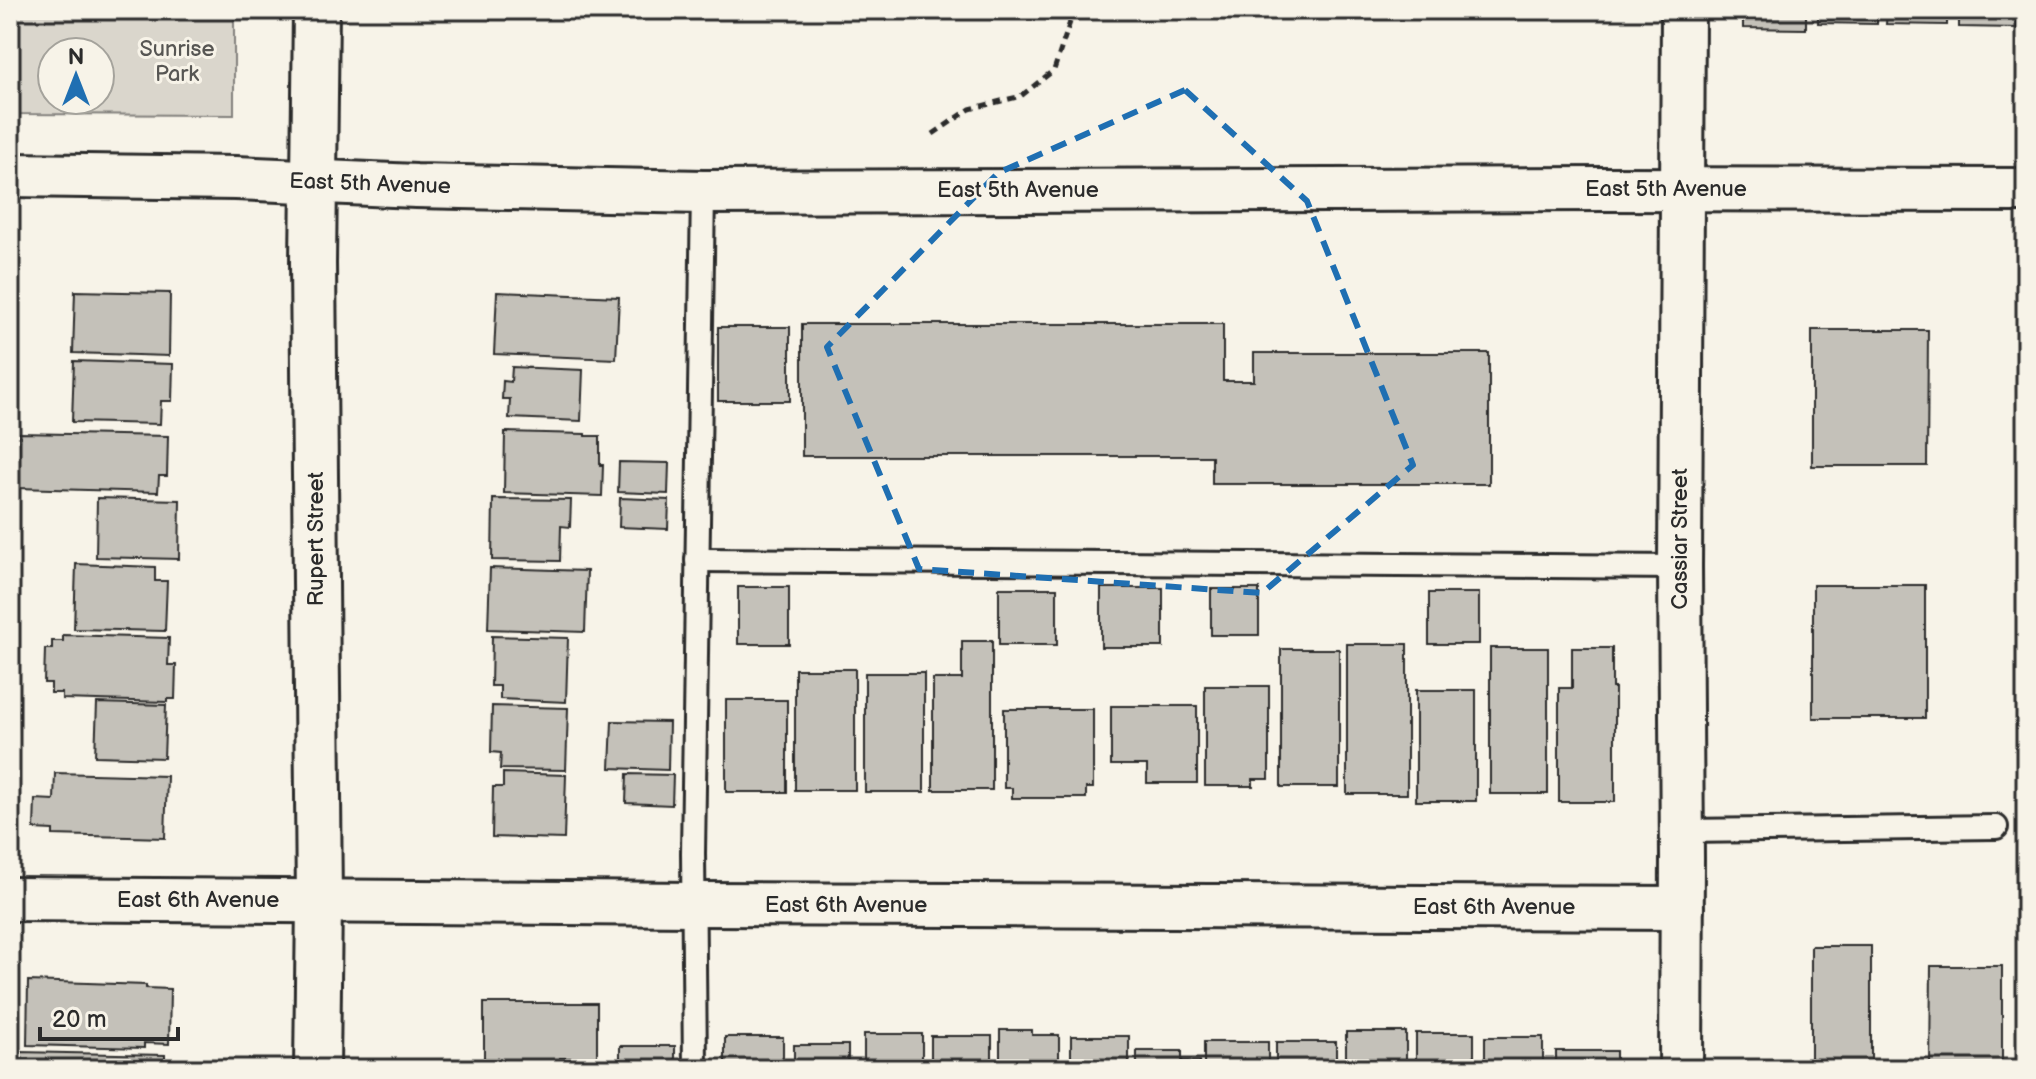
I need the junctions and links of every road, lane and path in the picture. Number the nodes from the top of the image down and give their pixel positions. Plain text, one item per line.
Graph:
1 (316, 10) edge
2 (1074, 10) edge
3 (1683, 10) edge
4 (933, 134) dead end
5 (10, 175) edge
6 (314, 183) junction
7 (1682, 189) junction
8 (2026, 190) edge
9 (703, 192) junction
10 (697, 560) junction
11 (1680, 567) junction
12 (1996, 827) dead end
13 (1682, 831) junction
14 (10, 899) edge
15 (319, 901) junction
16 (695, 904) junction
17 (1682, 908) junction
18 (317, 1069) edge
19 (695, 1069) edge
20 (1681, 1069) edge

1 - 6 main road, Rupert Street
2 - 4 path
3 - 7 street, Cassiar Street
5 - 6 street, East 5th Avenue
6 - 9 street, East 5th Avenue
6 - 15 main road, Rupert Street
7 - 8 street, East 5th Avenue
7 - 9 street, East 5th Avenue
7 - 11 street, Cassiar Street
9 - 10 lane
10 - 11 lane
10 - 16 lane
11 - 13 street, Cassiar Street
12 - 13 lane
13 - 17 street, Cassiar Street
14 - 15 street, East 6th Avenue
15 - 16 street, East 6th Avenue
15 - 18 main road, Rupert Street
16 - 17 street, East 6th Avenue
16 - 19 lane
17 - 20 street, Cassiar Street

